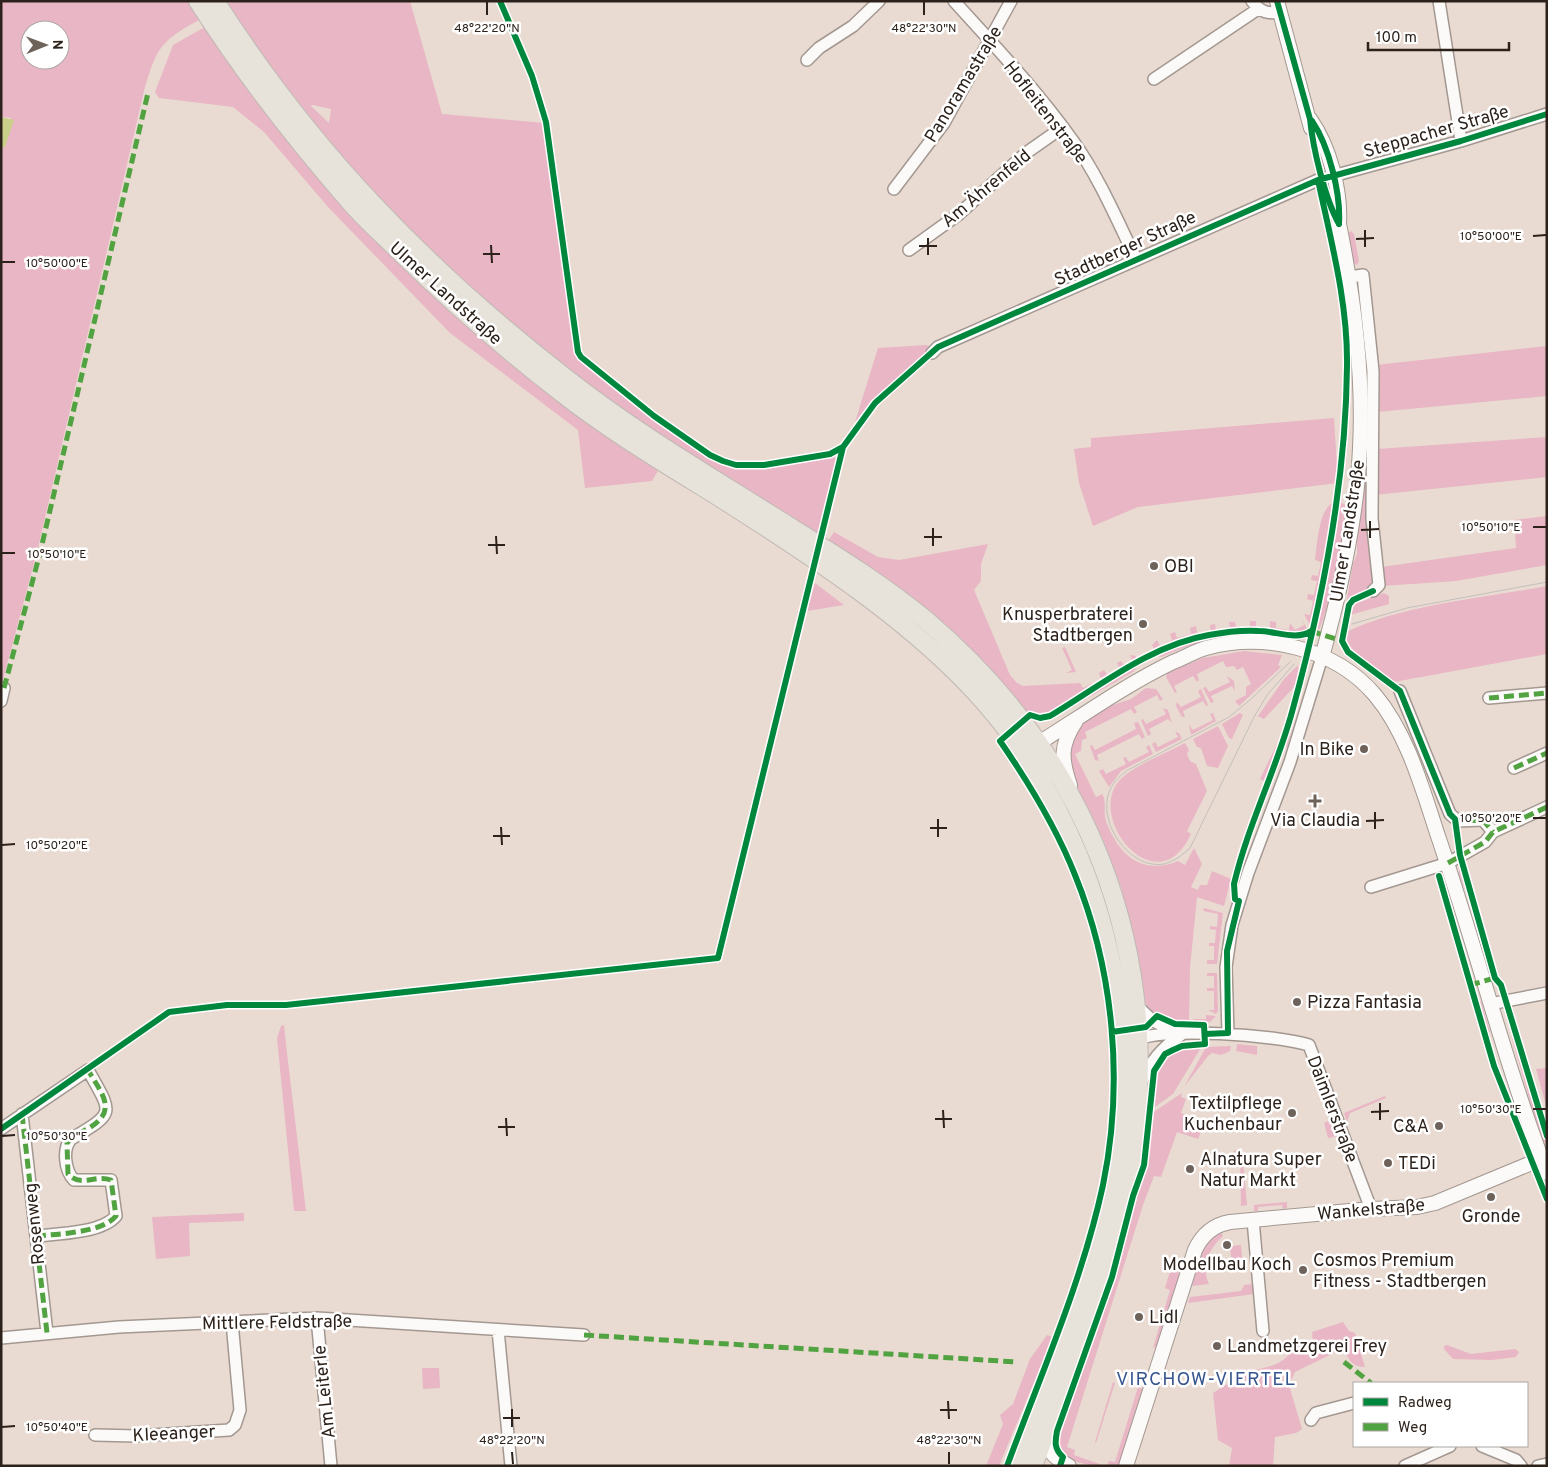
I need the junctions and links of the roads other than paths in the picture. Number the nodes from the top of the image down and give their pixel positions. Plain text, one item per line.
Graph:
1 (879, 1) edge
2 (954, 1) edge
3 (1011, 1) edge
4 (1439, 1) edge
5 (204, 2) edge
6 (1255, 5) edge
7 (1279, 6) edge
8 (223, 27) junction
9 (990, 40) junction
10 (807, 60) dead end
11 (1154, 79) dead end
12 (1547, 114) edge
13 (1063, 127) junction
14 (1461, 141) junction
15 (1328, 177) junction
16 (894, 189) dead end
17 (908, 250) dead end
18 (1136, 259) junction
19 (1349, 277) junction
20 (932, 353) dead end
21 (818, 554) junction
22 (1374, 591) dead end
23 (1322, 657) junction
24 (4, 688) dead end
25 (1400, 690) dead end
26 (1547, 693) edge
27 (1489, 698) dead end
28 (1, 701) edge
29 (1078, 718) junction
30 (1031, 748) junction
31 (1547, 753) edge
32 (1514, 768) dead end
33 (1075, 800) junction
34 (1547, 807) edge
35 (1493, 832) junction
36 (1448, 863) junction
37 (1371, 887) dead end
38 (1547, 993) edge
39 (1136, 1004) junction
40 (1490, 1004) junction
41 (1183, 1034) junction
42 (1228, 1034) junction
43 (1137, 1038) junction
44 (1122, 1048) junction
45 (1138, 1088) junction
46 (22, 1114) junction
47 (1, 1129) edge
48 (1541, 1159) junction
49 (1547, 1173) edge
50 (1371, 1208) junction
51 (1253, 1220) junction
52 (36, 1236) junction
53 (317, 1318) junction
54 (232, 1322) junction
55 (498, 1330) junction
56 (1263, 1331) dead end
57 (46, 1333) junction
58 (584, 1335) dead end
59 (1, 1338) edge
60 (1353, 1402) edge
61 (1311, 1420) dead end
62 (1045, 1433) junction
63 (96, 1435) dead end
64 (1448, 1447) edge
65 (1484, 1447) edge
66 (1547, 1464) edge
67 (332, 1466) edge
68 (511, 1466) edge
69 (1016, 1466) edge
70 (1033, 1466) edge
71 (1069, 1466) edge
72 (1126, 1466) edge
73 (1405, 1466) edge
74 (1521, 1466) edge
75 (1538, 1466) edge

1 - 10 street
2 - 9 street, Hofleitenstraße
3 - 9 street, Panoramastraße
4 - 14 street
5 - 8 main road, Ulmer Landstraße
6 - 7 street
6 - 11 street
7 - 15 street, Ulmer Landstraße
8 - 21 main road
8 - 21 main road, Ulmer Landstraße
9 - 13 street, Hofleitenstraße
9 - 16 street, Panoramastraße
12 - 14 street, Steppacher Straße
13 - 17 street, Am Ährenfeld
13 - 18 street, Hofleitenstraße
14 - 15 street, Steppacher Straße
15 - 18 street, Stadtberger Straße
15 - 19 street, Ulmer Landstraße
18 - 20 street, Stadtberger Straße
19 - 22 street
19 - 23 street, Ulmer Landstraße
21 - 30 main road
23 - 29 street
23 - 36 street
23 - 42 street
24 - 28 street
25 - 35 street
26 - 27 street
29 - 30 street
29 - 33 street
30 - 33 main road
30 - 44 main road
31 - 32 street
33 - 39 main road
34 - 35 street
35 - 36 street
36 - 37 street
36 - 40 street
38 - 40 street
39 - 41 street, Daimlerstraße
39 - 43 main road
40 - 48 street
41 - 42 street, Daimlerstraße
41 - 43 street, Daimlerstraße
41 - 45 street
42 - 50 street, Daimlerstraße
43 - 44 street, Daimlerstraße
43 - 45 main road
44 - 69 main road
45 - 62 main road
46 - 47 street
46 - 52 street, Rosenweg
46 - 52 street
48 - 49 street
48 - 50 street, Wankelstraße
50 - 51 street, Wankelstraße
51 - 56 street
51 - 72 street, Wankelstraße
52 - 57 street, Rosenweg
53 - 54 street, Mittlere Feldstraße
53 - 55 street, Mittlere Feldstraße
53 - 67 street, Am Leiterle
54 - 57 street, Mittlere Feldstraße
54 - 63 street, Kleeanger
55 - 58 street, Mittlere Feldstraße
55 - 68 street
57 - 59 street, Mittlere Feldstraße
60 - 61 street
62 - 70 main road
62 - 71 street
64 - 73 street
65 - 74 street
66 - 75 street

